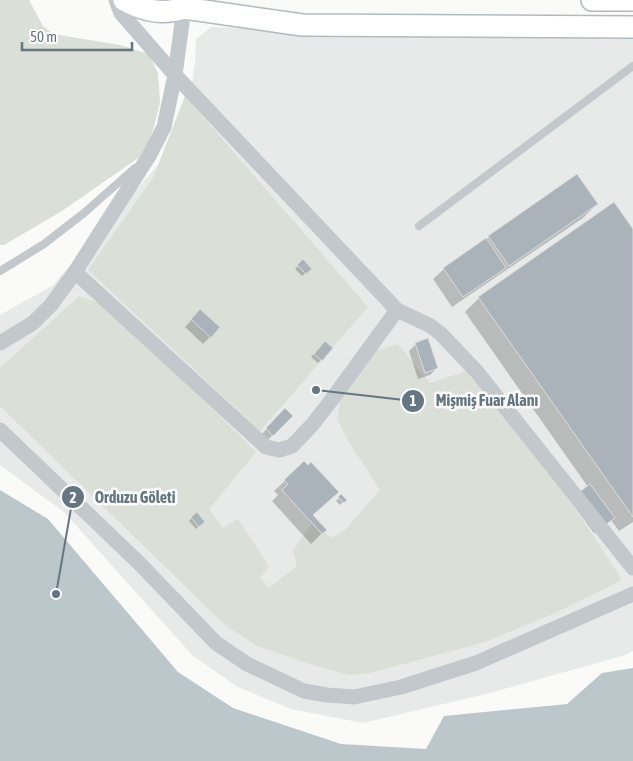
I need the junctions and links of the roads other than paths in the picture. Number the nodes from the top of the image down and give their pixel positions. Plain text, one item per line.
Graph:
1 (116, 0) edge
2 (124, 0) edge
3 (592, 0) edge
4 (623, 0) edge
5 (633, 0) edge
6 (187, 4) edge
7 (633, 17) edge
8 (633, 27) edge
9 (633, 67) edge
10 (175, 75) junction
11 (149, 156) junction
12 (419, 226) dead end
13 (0, 271) edge
14 (75, 272) junction
15 (397, 310) junction
16 (0, 343) edge
17 (0, 430) edge
18 (631, 562) edge
19 (633, 594) edge

1 - 10 street
2 - 6 street
3 - 4 street
4 - 5 street
4 - 7 street
6 - 8 street
6 - 10 street
9 - 12 lane
10 - 11 street
10 - 15 street
11 - 13 lane
11 - 14 street
14 - 15 street
14 - 16 street
15 - 18 street
17 - 19 street

